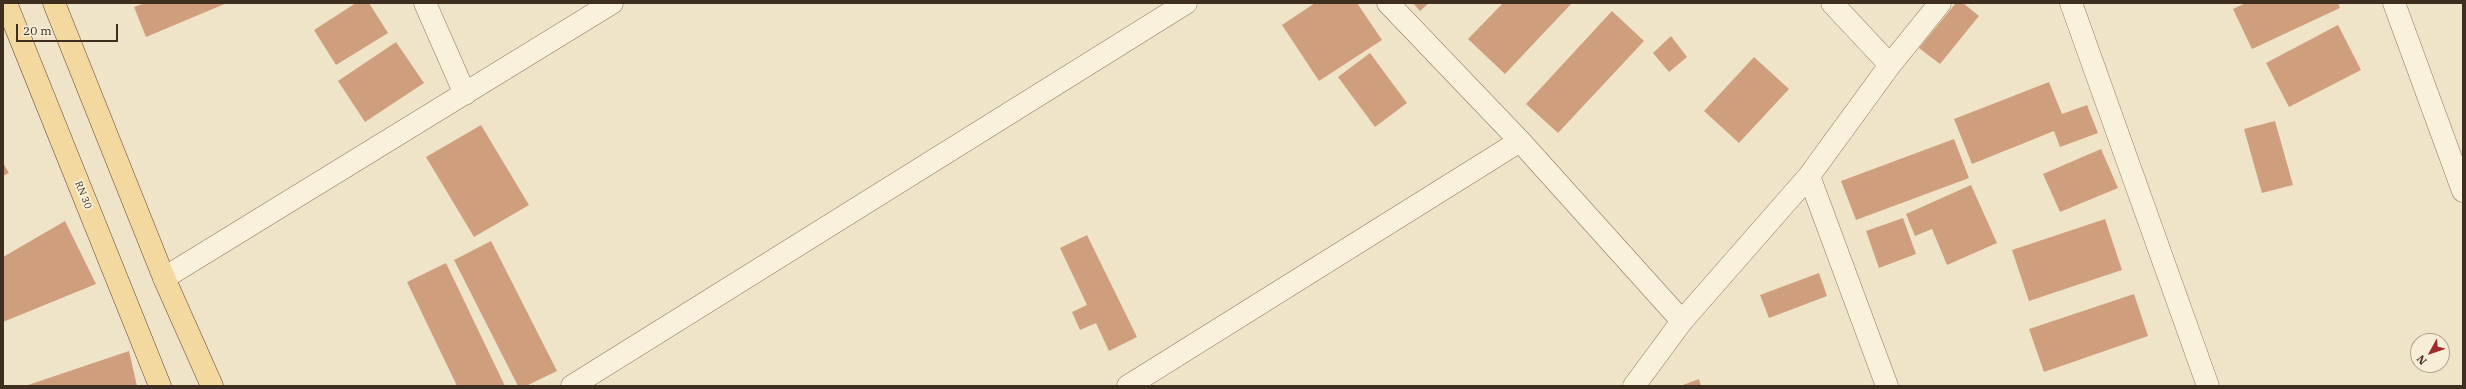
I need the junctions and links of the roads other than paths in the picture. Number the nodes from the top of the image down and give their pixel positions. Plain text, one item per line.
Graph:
1 (6, 3) edge
2 (54, 3) edge
3 (425, 3) edge
4 (612, 3) edge
5 (1186, 3) edge
6 (1388, 3) edge
7 (1832, 3) edge
8 (1940, 3) edge
9 (2071, 3) edge
10 (2394, 3) edge
11 (1890, 65) junction
12 (465, 94) junction
13 (1520, 140) junction
14 (1809, 176) junction
15 (2463, 191) edge
16 (164, 278) junction
17 (1682, 321) junction
18 (160, 386) edge
19 (212, 386) edge
20 (572, 386) edge
21 (1128, 386) edge
22 (1634, 386) edge
23 (1887, 386) edge
24 (2208, 386) edge

1 - 18 main road, RN 30 / RN 30
2 - 16 main road
3 - 12 street
4 - 12 street
5 - 20 street
6 - 13 street
7 - 11 street
8 - 11 street
9 - 24 street
10 - 15 street
11 - 14 street
12 - 16 street
13 - 17 street
13 - 21 street
14 - 17 street
14 - 23 street
16 - 19 main road
17 - 22 street

